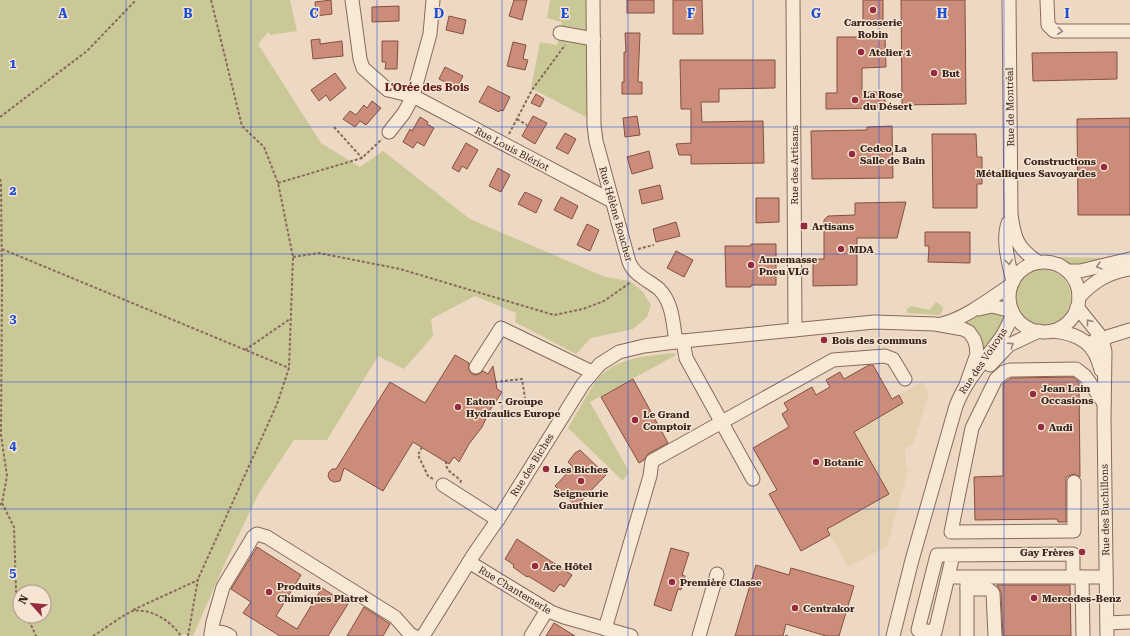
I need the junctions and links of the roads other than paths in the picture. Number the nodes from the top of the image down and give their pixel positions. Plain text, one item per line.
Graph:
1 (352, 0) edge
2 (433, 0) edge
3 (593, 0) edge
4 (793, 0) edge
5 (1009, 0) edge
6 (1047, 0) edge
7 (1130, 31) edge
8 (560, 32) dead end
9 (594, 39) junction
10 (413, 96) junction
11 (389, 132) road end
12 (612, 201) junction
13 (1011, 214) junction
14 (1130, 259) edge
15 (1038, 262) junction
16 (1130, 269) edge
17 (1068, 272) junction
18 (1012, 284) junction
19 (1078, 302) junction
20 (968, 312) junction
21 (1013, 312) junction
22 (935, 324) junction
23 (795, 330) junction
24 (1130, 330) edge
25 (1053, 331) junction
26 (1039, 332) junction
27 (1102, 339) junction
28 (1084, 341) junction
29 (680, 342) junction
30 (476, 367) dead end
31 (592, 372) junction
32 (905, 379) dead end
33 (1104, 384) junction
34 (966, 385) junction
35 (1104, 404) junction
36 (722, 422) junction
37 (948, 433) junction
38 (753, 479) dead end
39 (1074, 482) dead end
40 (443, 485) road end
41 (498, 520) junction
42 (1010, 554) junction
43 (953, 555) junction
44 (912, 560) junction
45 (469, 562) junction
46 (717, 574) dead end
47 (948, 577) junction
48 (1010, 577) junction
49 (1078, 577) junction
50 (1106, 577) junction
51 (967, 583) junction
52 (547, 610) junction
53 (1130, 621) edge
54 (605, 629) junction
55 (1107, 630) edge
56 (211, 635) edge
57 (230, 636) edge
58 (414, 636) edge
59 (423, 636) edge
60 (531, 636) edge
61 (631, 636) edge
62 (699, 636) edge
63 (885, 636) edge
64 (893, 636) edge
65 (967, 636) edge
66 (995, 636) edge
67 (1082, 636) edge

1 - 10 street, Rue Louis Blériot
2 - 10 street
3 - 9 street, Rue Hélène Boucher
4 - 23 street, Rue des Artisans
5 - 13 street, Rue de Montréal
6 -> 7 street
8 - 9 street
9 - 12 street, Rue Hélène Boucher
10 - 11 street
10 - 12 street, Rue Louis Blériot
12 - 29 street, Rue Hélène Boucher
13 - 15 street, Rue de Montréal
13 -> 18 street, Rue de Montréal
14 -> 17 street
15 - 17 street
15 - 18 street
16 - 19 street
17 - 19 street
18 - 20 street
18 - 21 street
19 - 25 street
27 -> 19 street, Rue des Buchillons
20 - 21 street
20 - 22 street
21 - 26 street
21 - 34 street, Rue des Voirons
22 - 23 street
22 - 34 street
23 - 29 street
24 - 27 street
25 - 26 street
25 - 28 street, Rue des Buchillons
37 -> 26 street, Rue des Voirons
27 - 28 street
27 - 33 street, Rue des Buchillons
28 - 33 street, Rue des Buchillons
29 - 31 street, Rue des Biches
29 - 36 street, Rue Hélène Boucher
30 - 31 street
31 - 41 street, Rue des Biches
32 - 36 street
33 - 35 street, Rue des Buchillons
34 - 37 street, Rue des Voirons
35 - 39 street
35 - 50 street, Rue des Buchillons
36 - 38 street, Rue Hélène Boucher
36 - 54 street
37 - 44 street, Rue des Voirons
40 - 41 street
41 - 45 street, Rue des Biches
42 - 43 street
42 - 48 street
42 - 49 street
43 - 47 street
43 - 47 street
44 - 63 street, Rue des Voirons
44 - 64 street, Rue des Voirons
45 - 52 street, Rue Chantemerle
45 - 59 street, Rue des Biches
46 - 62 street
47 - 51 street
48 - 49 street
48 - 51 street
49 - 50 street
49 - 67 street
50 - 55 street, Rue des Buchillons
51 - 65 street
51 - 66 street
52 - 54 street, Rue Chantemerle
52 - 60 street
53 - 55 street
54 - 61 street, Rue Chantemerle
56 - 57 street
56 - 58 street

